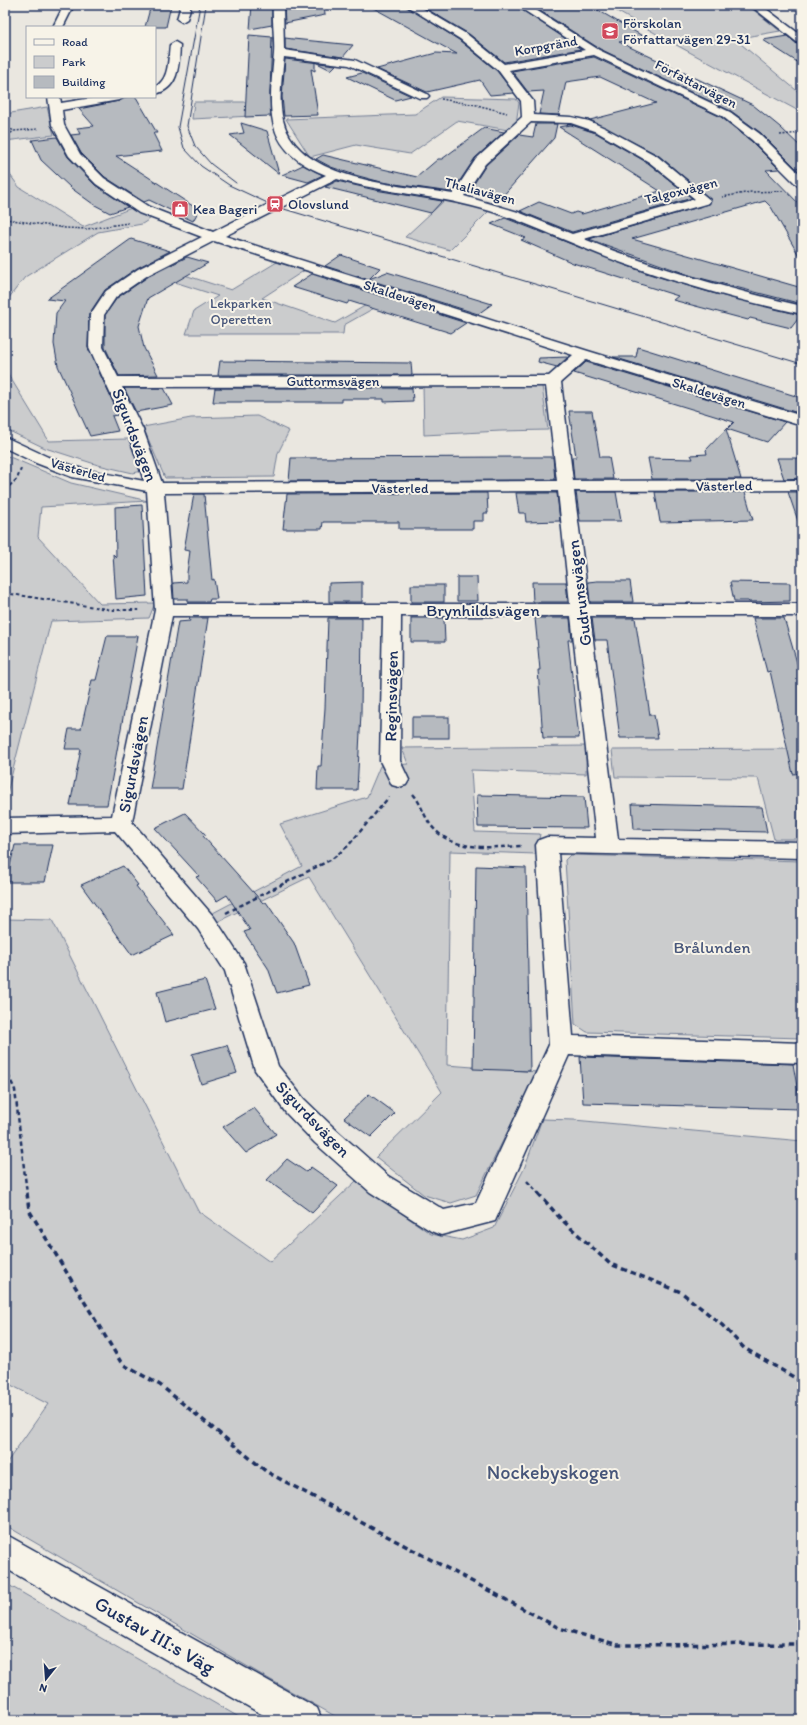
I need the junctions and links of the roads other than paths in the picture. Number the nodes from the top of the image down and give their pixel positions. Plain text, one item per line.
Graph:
1 (69, 5) edge
2 (186, 5) edge
3 (278, 5) edge
4 (410, 5) edge
5 (521, 5) edge
6 (772, 5) edge
7 (757, 7) edge
8 (182, 19) dead end
9 (58, 26) edge
10 (802, 41) edge
11 (175, 45) dead end
12 (595, 52) junction
13 (279, 53) junction
14 (502, 68) junction
15 (156, 90) edge
16 (423, 96) road end
17 (106, 98) edge
18 (55, 102) edge
19 (528, 118) junction
20 (335, 175) junction
21 (802, 183) edge
22 (456, 198) junction
23 (212, 236) junction
24 (570, 239) junction
25 (802, 310) edge
26 (583, 354) junction
27 (553, 381) junction
28 (114, 382) junction
29 (802, 421) edge
30 (5, 442) edge
31 (802, 485) edge
32 (566, 487) junction
33 (155, 488) junction
34 (164, 610) junction
35 (392, 610) junction
36 (581, 610) junction
37 (802, 610) edge
38 (399, 780) road end
39 (121, 824) junction
40 (5, 826) edge
41 (608, 846) junction
42 (802, 850) edge
43 (561, 1045) junction
44 (802, 1053) edge
45 (5, 1550) edge
46 (304, 1720) edge

1 - 9 street
2 - 8 street
3 - 13 street, Thaliavägen
4 - 14 street
5 - 12 street, Författarvägen
6 - 7 street
7 - 10 street
11 - 15 street
12 - 14 street, Korpgränd
12 - 21 street, Författarvägen
13 - 16 street
13 - 20 street, Thaliavägen
14 - 19 street
17 - 18 street
18 - 23 street, Skaldevägen
19 - 22 street
19 - 24 street, Talgoxvägen
20 - 22 street, Thaliavägen
20 - 23 street, Sigurdsvägen
22 - 24 street, Thaliavägen
23 - 26 street, Skaldevägen
23 - 28 street, Sigurdsvägen
24 - 25 street, Thaliavägen
26 - 27 street
26 - 29 street, Skaldevägen
27 - 28 street, Guttormsvägen
27 - 32 street, Gudrunsvägen
28 - 33 street, Sigurdsvägen
30 - 33 street, Västerled
31 - 32 street, Västerled
32 - 33 street, Västerled
32 - 36 street, Gudrunsvägen
33 - 34 street, Sigurdsvägen
34 - 35 street, Brynhildsvägen
34 - 39 street, Sigurdsvägen
35 - 36 street, Brynhildsvägen
35 - 38 street, Reginsvägen
36 - 37 street, Brynhildsvägen
36 - 41 street, Gudrunsvägen
39 - 40 street
39 - 43 street, Sigurdsvägen
41 - 42 street
41 - 43 street
43 - 44 street
45 - 46 street, Gustav III:s Väg

